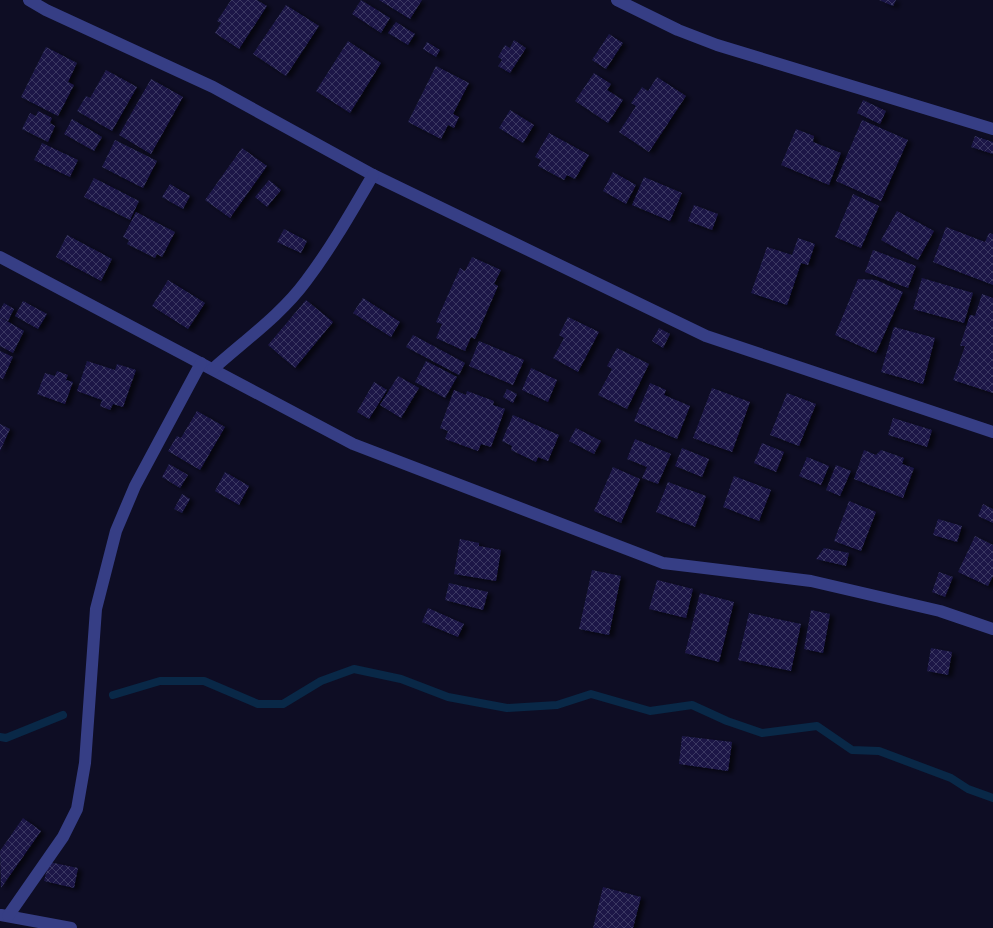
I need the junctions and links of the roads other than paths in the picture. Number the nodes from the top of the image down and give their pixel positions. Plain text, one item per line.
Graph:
1 (29, 0) edge
2 (617, 0) edge
3 (993, 129) edge
4 (373, 175) junction
5 (0, 257) edge
6 (201, 363) junction
7 (213, 369) junction
8 (993, 432) edge
9 (993, 629) edge
10 (4, 916) edge
11 (71, 928) edge

1 - 4 street
2 - 3 street
4 - 7 street
4 - 8 street
5 - 6 street
6 - 7 street
6 - 10 street
7 - 9 street
10 - 11 street

